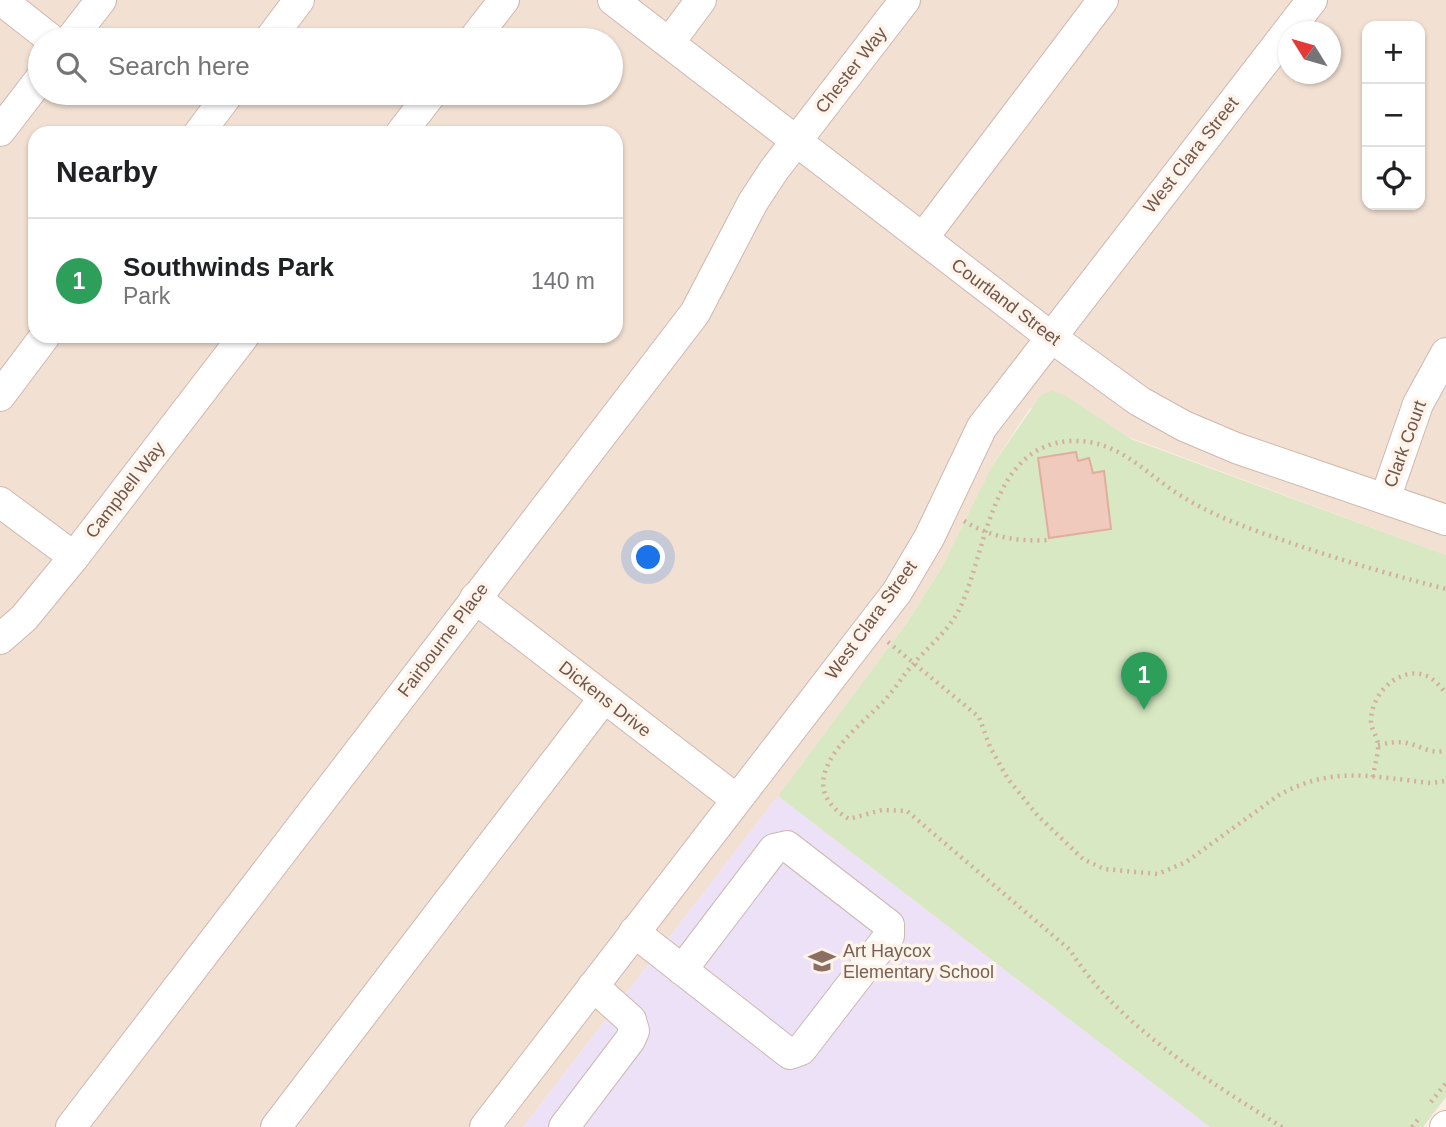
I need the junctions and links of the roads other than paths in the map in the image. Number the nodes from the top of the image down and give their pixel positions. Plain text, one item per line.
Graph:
1 (1, 0) edge
2 (101, 0) edge
3 (299, 0) edge
4 (504, 0) edge
5 (613, 0) edge
6 (701, 0) edge
7 (905, 0) edge
8 (1103, 0) edge
9 (1302, 3) edge
10 (37, 28) edge
11 (79, 28) edge
12 (278, 28) edge
13 (482, 28) edge
14 (669, 43) junction
15 (28, 95) edge
16 (220, 105) edge
17 (423, 105) edge
18 (204, 126) edge
19 (406, 126) edge
20 (0, 131) edge
21 (796, 140) junction
22 (923, 238) junction
23 (1051, 337) junction
24 (41, 343) edge
25 (239, 343) edge
26 (1446, 353) edge
27 (0, 396) edge
28 (1385, 499) junction
29 (0, 502) edge
30 (1446, 520) edge
31 (74, 557) junction
32 (475, 598) junction
33 (0, 639) edge
34 (604, 698) junction
35 (736, 799) junction
36 (634, 932) junction
37 (682, 970) junction
38 (593, 986) junction
39 (71, 1127) edge
40 (276, 1127) edge
41 (485, 1127) edge
42 (564, 1127) edge

1 - 10 street
2 - 11 street
3 - 12 street
4 - 13 street
5 - 14 street, Courtland Street
6 - 14 street
7 - 21 street, Chester Way
8 - 22 street
9 - 23 street, West Clara Street
14 - 21 street, Courtland Street
15 - 20 street
16 - 18 street
17 - 19 street
21 - 22 street, Courtland Street
21 - 32 street, Fairbourne Place
22 - 23 street, Courtland Street
23 - 28 street, Courtland Street
23 - 35 street, West Clara Street
24 - 27 street
25 - 31 street, Campbell Way
26 - 28 street, Clark Court
28 - 30 street, Courtland Street
29 - 31 street
31 - 33 street, Campbell Way
32 - 34 street, Dickens Drive
32 - 39 street, Fairbourne Place
34 - 35 street, Dickens Drive
34 - 40 street
35 - 36 street, West Clara Street
36 - 37 street
36 - 38 street, West Clara Street
37 - 37 street
38 - 41 street, West Clara Street
38 - 42 street

